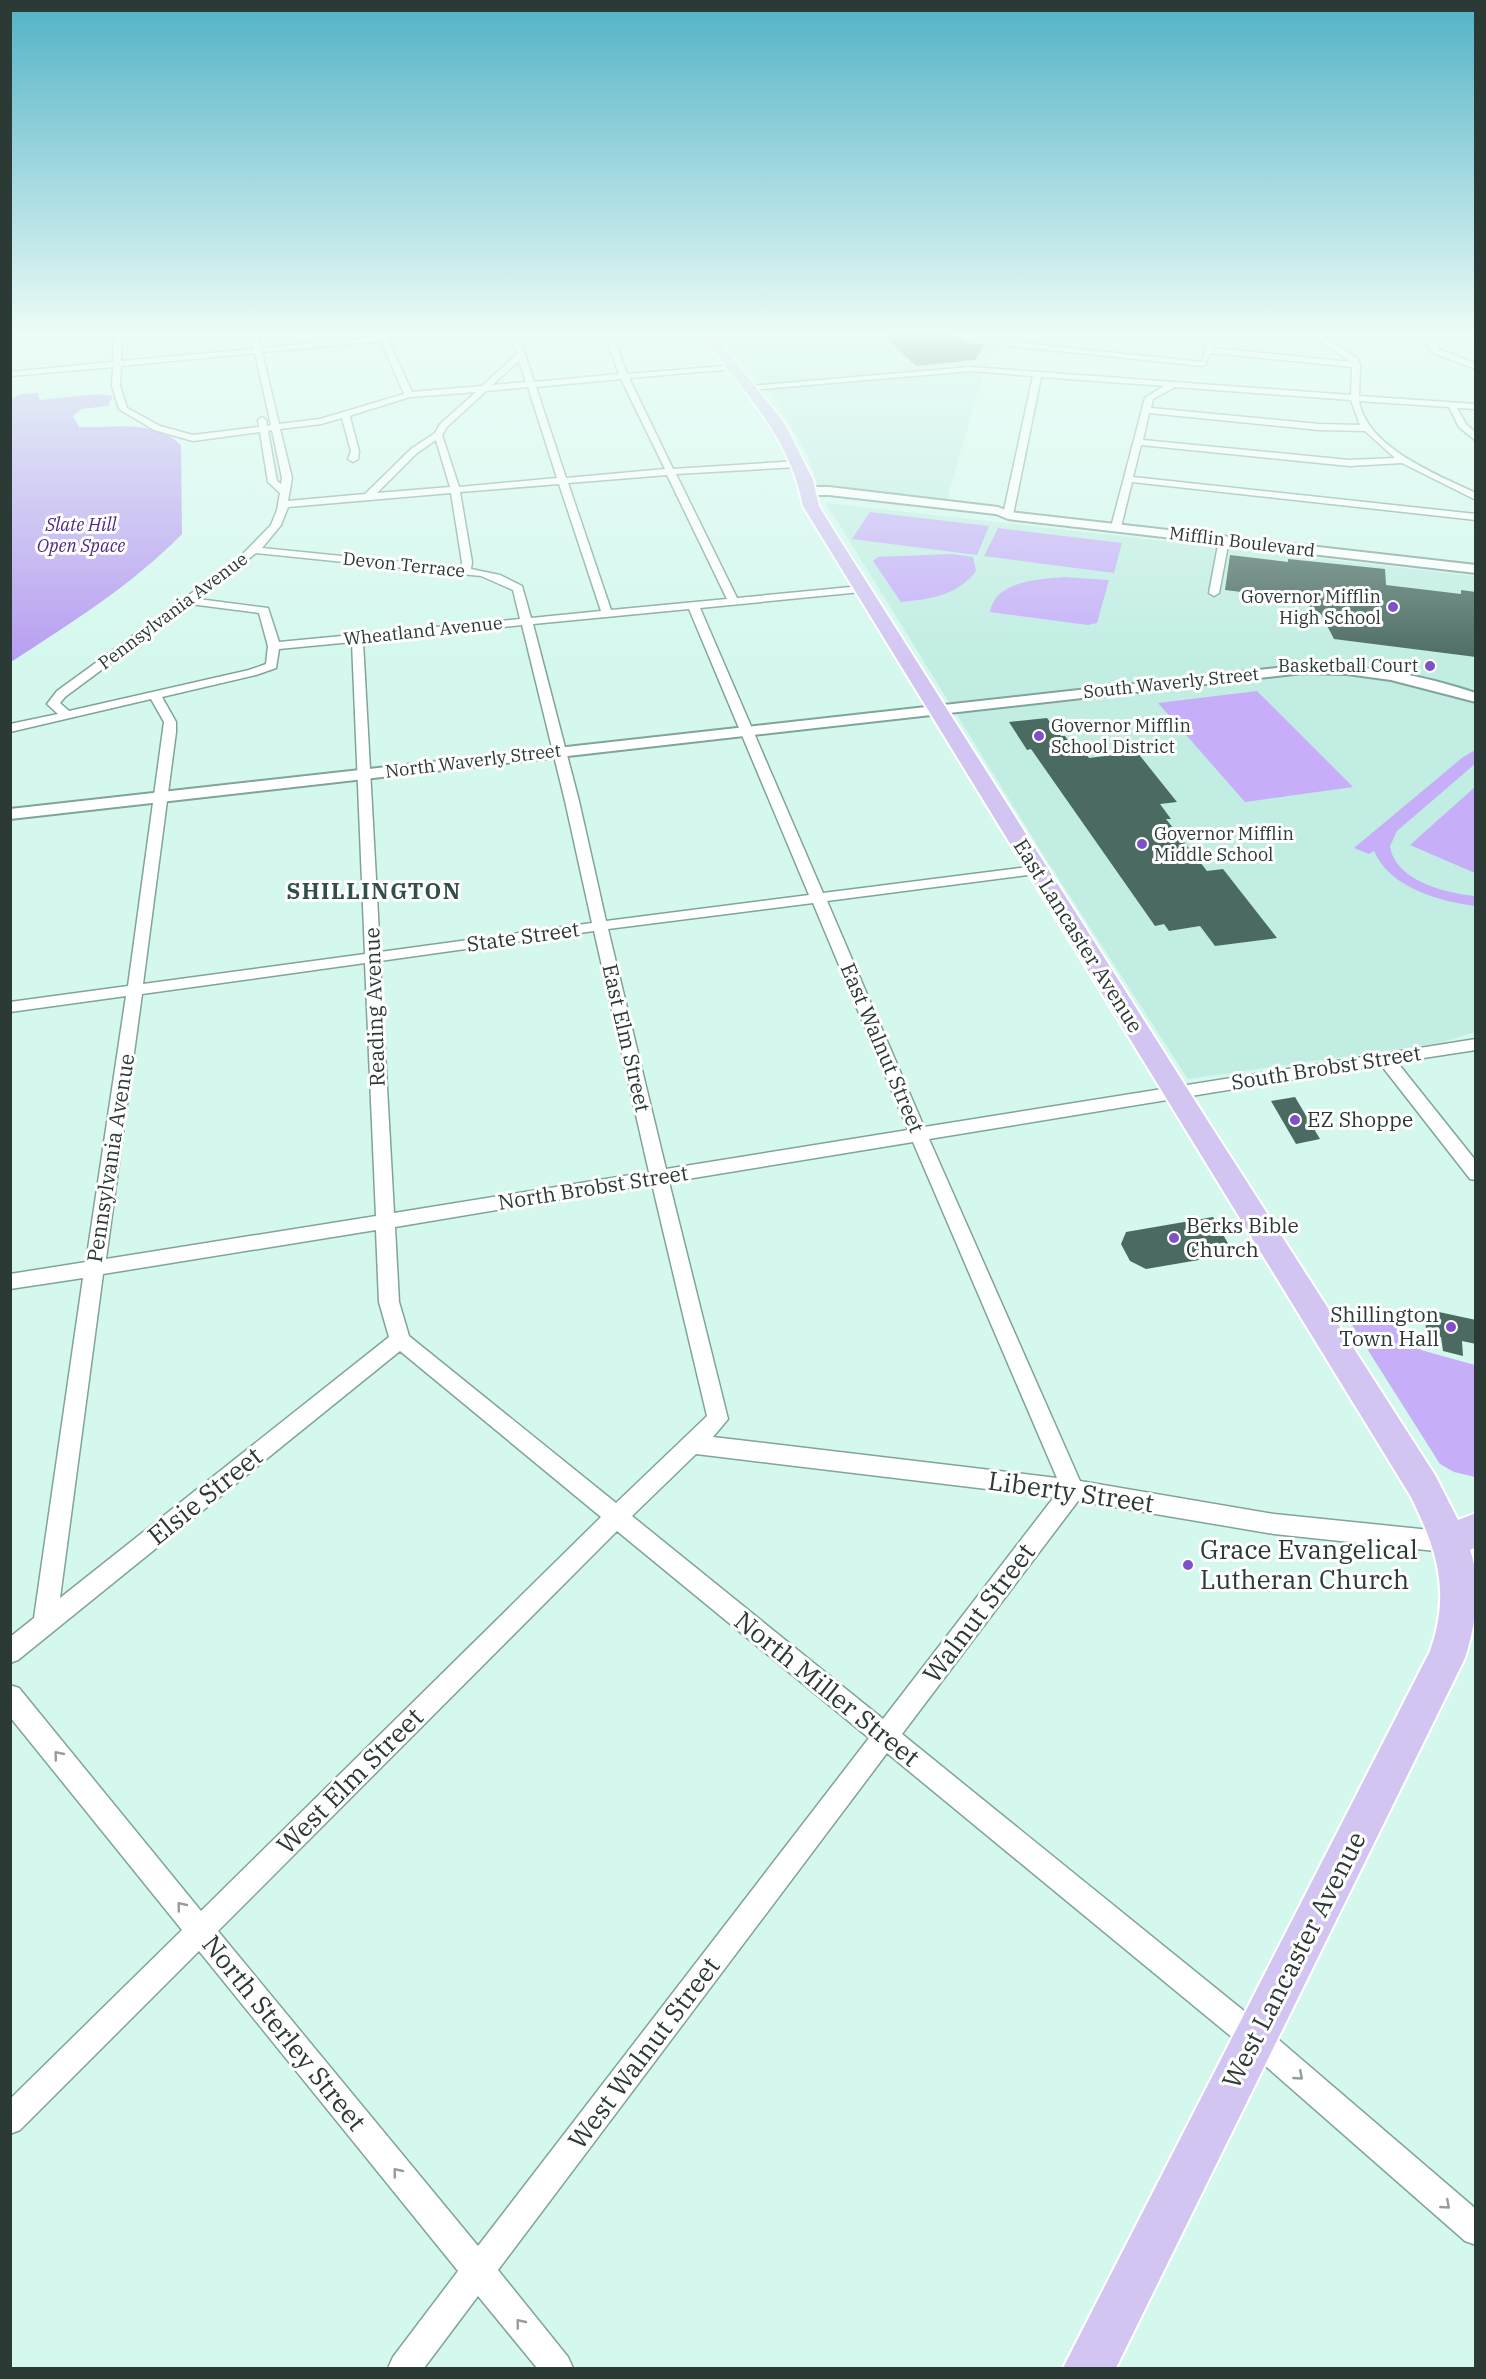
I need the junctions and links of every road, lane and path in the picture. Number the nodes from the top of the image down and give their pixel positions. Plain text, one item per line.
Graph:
1 (266, 444) edge
2 (280, 444) edge
3 (353, 444) edge
4 (424, 444) edge
5 (442, 444) edge
6 (551, 444) edge
7 (657, 444) edge
8 (788, 444) edge
9 (1023, 444) edge
10 (1137, 444) edge
11 (1158, 444) edge
12 (1386, 444) edge
13 (352, 459) dead end
14 (1404, 459) junction
15 (798, 464) junction
16 (670, 472) junction
17 (1128, 480) junction
18 (563, 481) junction
19 (454, 490) junction
20 (283, 491) junction
21 (814, 492) junction
22 (368, 497) junction
23 (1476, 497) edge
24 (284, 504) junction
25 (1008, 515) junction
26 (1476, 517) edge
27 (1116, 527) junction
28 (1224, 540) junction
29 (254, 550) junction
30 (1476, 569) edge
31 (465, 571) junction
32 (861, 589) junction
33 (1214, 593) dead end
34 (188, 601) junction
35 (733, 601) junction
36 (693, 605) junction
37 (607, 614) junction
38 (527, 621) junction
39 (357, 638) junction
40 (274, 646) junction
41 (155, 695) junction
42 (1476, 698) edge
43 (935, 709) junction
44 (67, 715) junction
45 (10, 728) edge
46 (746, 730) junction
47 (560, 751) junction
48 (364, 775) junction
49 (160, 798) junction
50 (10, 814) edge
51 (1036, 870) junction
52 (818, 898) junction
53 (600, 926) junction
54 (373, 958) junction
55 (135, 990) junction
56 (10, 1006) edge
57 (1476, 1044) edge
58 (1385, 1059) junction
59 (1176, 1093) junction
60 (919, 1136) junction
61 (1476, 1174) edge
62 (660, 1178) junction
63 (385, 1221) junction
64 (94, 1268) junction
65 (10, 1282) edge
66 (400, 1340) junction
67 (692, 1444) junction
68 (1073, 1490) junction
69 (616, 1517) junction
70 (1467, 1544) edge
71 (45, 1624) junction
72 (10, 1652) edge
73 (10, 1697) edge
74 (884, 1737) junction
75 (200, 1930) junction
76 (1255, 2038) junction
77 (10, 2120) edge
78 (1476, 2230) edge
79 (478, 2271) junction
80 (404, 2368) edge
81 (557, 2368) edge
82 (1089, 2368) edge

1 - 20 street
2 - 20 street
3 - 13 street
4 - 22 street
5 - 19 street
6 - 18 street
7 - 16 street
8 - 15 main road, East Lancaster Avenue
9 - 25 street
10 - 17 street
11 - 14 street
12 - 14 street
14 - 23 street
15 - 16 street
15 - 21 main road, East Lancaster Avenue
16 - 18 street
16 - 35 street
17 - 26 street
17 - 27 street
18 - 19 street
18 - 37 street
19 - 22 street
19 - 31 street
20 - 24 street
21 - 25 street, Mifflin Boulevard
21 - 32 main road, East Lancaster Avenue
22 - 24 street
24 - 29 street, Pennsylvania Avenue
25 - 27 street, Mifflin Boulevard
27 - 28 street, Mifflin Boulevard
28 - 30 street, Mifflin Boulevard
28 - 33 street
29 - 31 street, Devon Terrace
29 - 34 street, Pennsylvania Avenue
31 - 38 street, Devon Terrace
32 - 35 street, Wheatland Avenue
32 - 43 main road, East Lancaster Avenue
34 - 40 street
34 - 44 street, Pennsylvania Avenue
35 - 36 street, Wheatland Avenue
36 - 37 street, Wheatland Avenue
36 - 46 street, East Walnut Street
37 - 38 street, Wheatland Avenue
38 - 39 street, Wheatland Avenue
38 - 47 street, East Elm Street
39 - 40 street, Wheatland Avenue
39 - 48 street, Reading Avenue
40 - 41 street
41 - 44 street
41 - 49 street, Pennsylvania Avenue
42 - 43 street, South Waverly Street
43 - 46 street, North Waverly Street
43 - 51 main road, East Lancaster Avenue
44 - 45 street
46 - 47 street, North Waverly Street
46 - 52 street, East Walnut Street
47 - 48 street, North Waverly Street
47 - 53 street, East Elm Street
48 - 49 street, North Waverly Street
48 - 54 street, Reading Avenue
49 - 50 street, North Waverly Street
49 - 55 street, Pennsylvania Avenue
51 - 52 street, State Street
51 - 59 main road, East Lancaster Avenue
52 - 53 street, State Street
52 - 60 street, East Walnut Street
53 - 54 street, State Street
53 - 62 street, East Elm Street
54 - 55 street, State Street
54 - 63 street, Reading Avenue
55 - 56 street, State Street
55 - 64 street, Pennsylvania Avenue
57 - 58 street, South Brobst Street
58 - 59 street, South Brobst Street
58 - 61 street
59 - 60 street, North Brobst Street
59 - 70 main road, East Lancaster Avenue
60 - 62 street, North Brobst Street
60 - 68 street, East Walnut Street
62 - 63 street, North Brobst Street
62 - 67 street, East Elm Street
63 - 64 street, North Brobst Street
63 - 66 street, Reading Avenue
64 - 65 street, North Brobst Street
64 - 71 street, Pennsylvania Avenue
66 - 69 street, North Miller Street
66 - 71 street, Elsie Street
67 - 68 street, Liberty Street
67 - 69 street, West Elm Street
68 - 70 street, Liberty Street
68 - 74 street, Walnut Street
69 - 74 street, North Miller Street
69 - 75 street, West Elm Street
70 - 76 main road, West Lancaster Avenue
71 - 72 street, Elsie Street
75 -> 73 street, North Sterley Street
74 - 76 street, North Miller Street
74 - 79 street, West Walnut Street
75 - 77 street, West Elm Street
79 -> 75 street, North Sterley Street
76 -> 78 street, North Miller Street
76 - 82 main road, West Lancaster Avenue
79 - 80 street, West Walnut Street
81 -> 79 street, North Sterley Street

